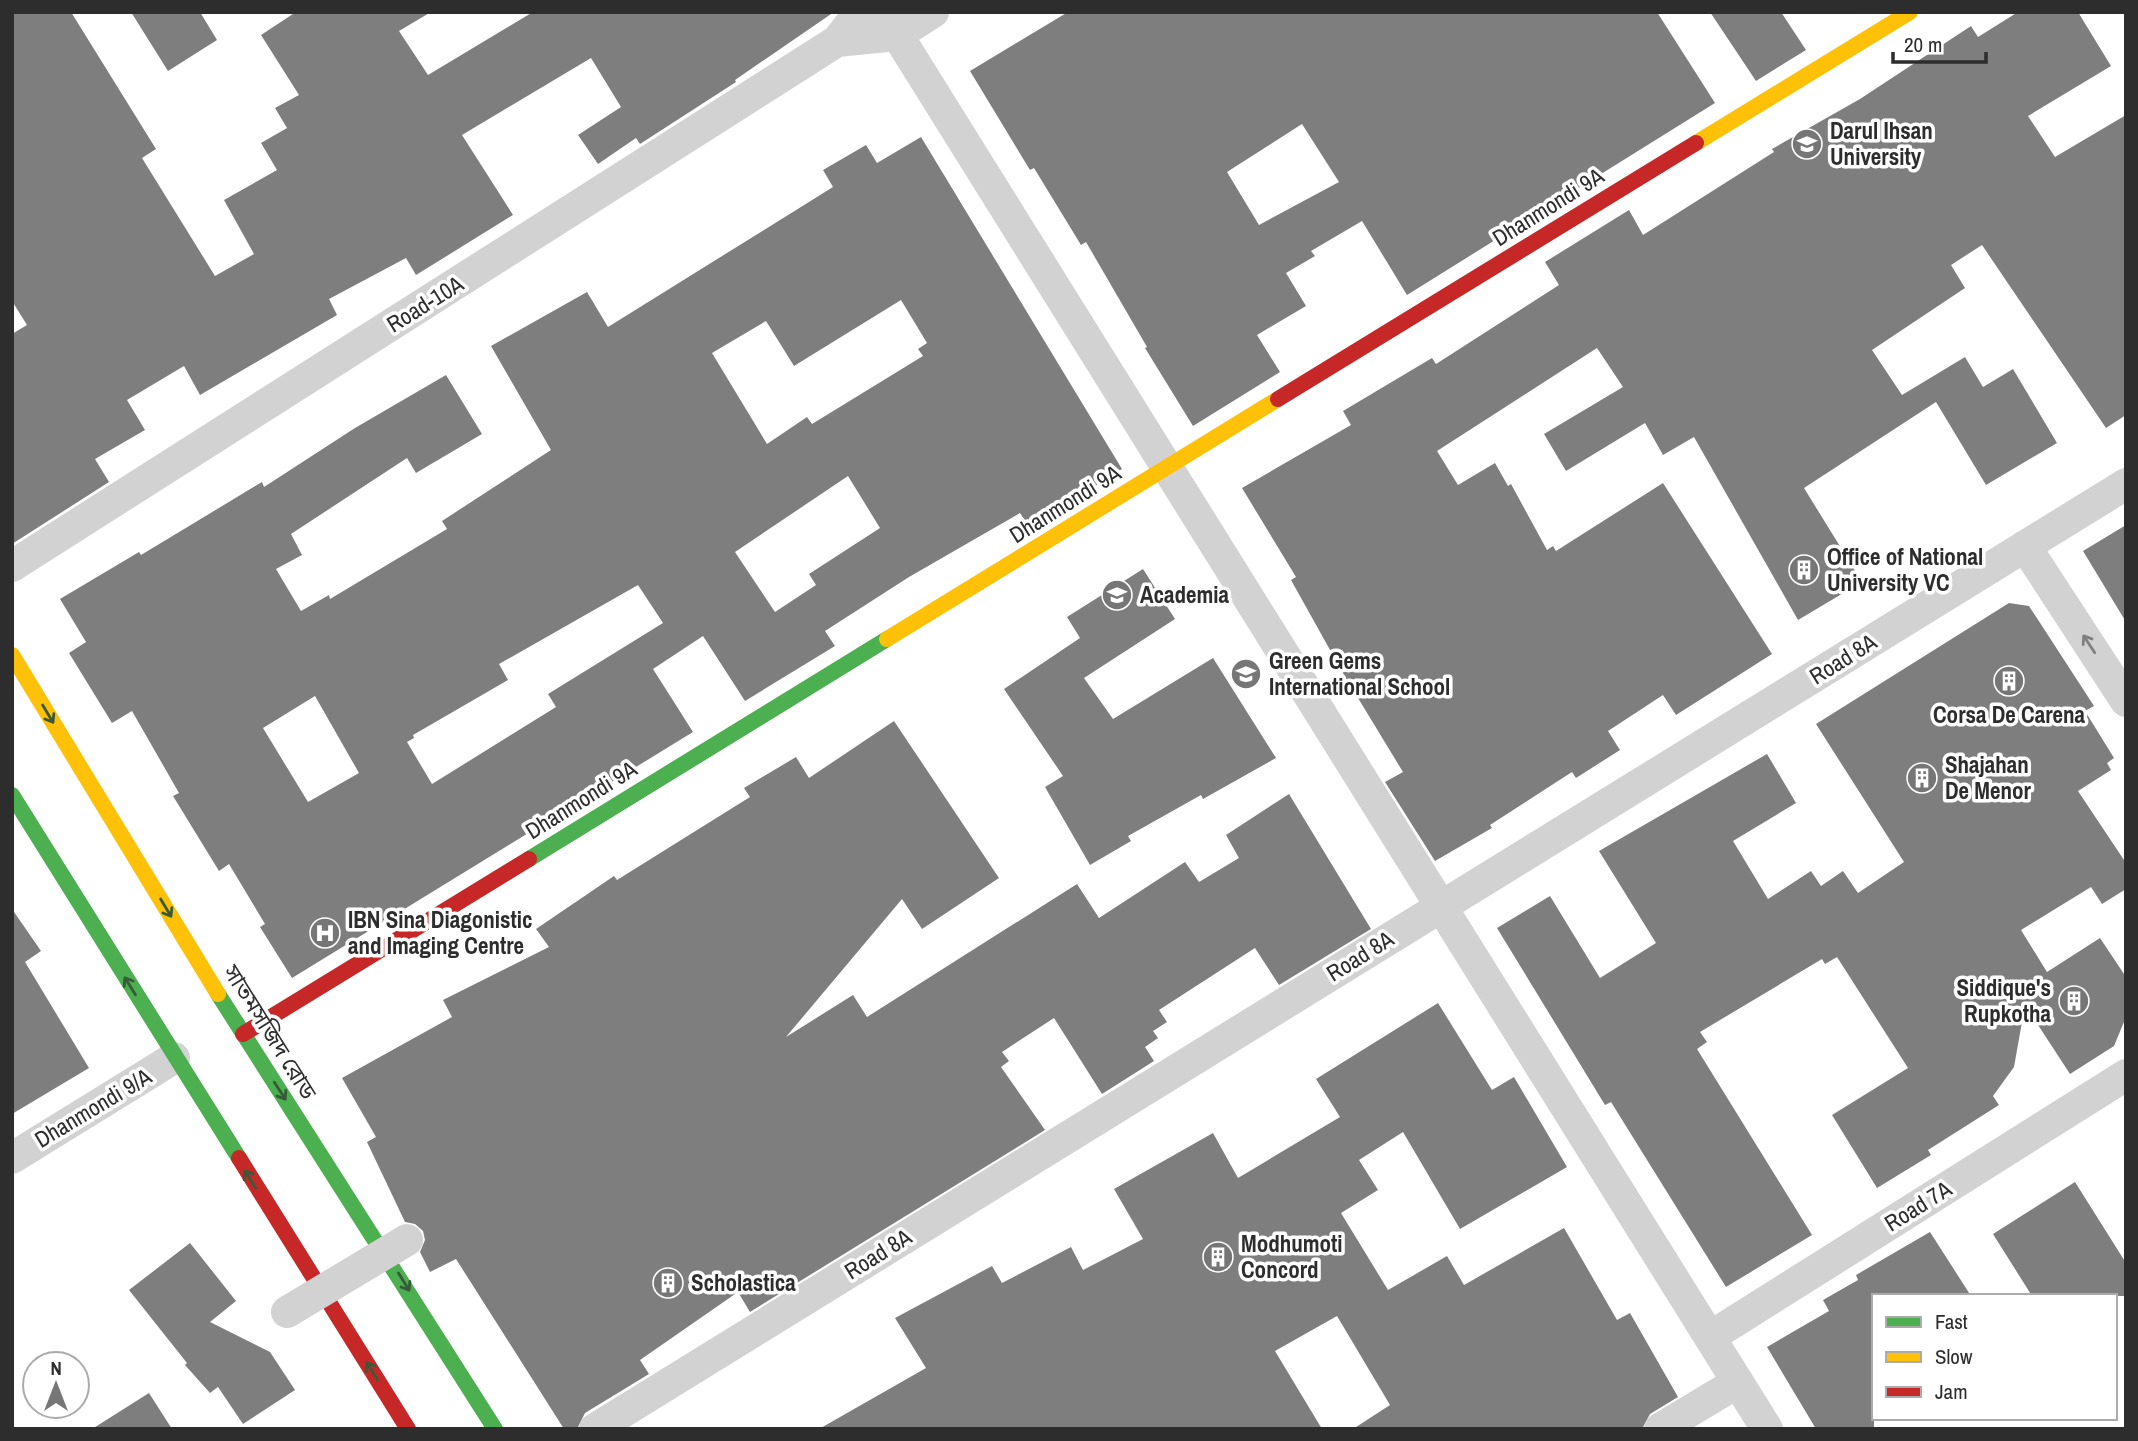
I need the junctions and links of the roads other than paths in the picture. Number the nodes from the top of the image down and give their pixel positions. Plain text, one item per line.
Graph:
1 (860, 12) edge
2 (933, 12) edge
3 (1910, 12) edge
4 (890, 23) edge
5 (837, 41) junction
6 (1167, 467) junction
7 (2126, 484) edge
8 (2025, 546) junction
9 (12, 566) edge
10 (12, 656) edge
11 (2126, 701) edge
12 (12, 795) edge
13 (1441, 906) junction
14 (243, 1034) junction
15 (174, 1058) junction
16 (2126, 1075) edge
17 (12, 1157) edge
18 (407, 1240) dead end
19 (287, 1312) dead end
20 (1710, 1337) junction
21 (1738, 1382) junction
22 (408, 1429) edge
23 (495, 1429) edge
24 (595, 1429) edge
25 (1660, 1429) edge
26 (1767, 1429) edge

1 - 5 street
2 - 4 street
3 - 6 street, Dhanmondi 9A
4 - 5 street
4 - 6 street
5 - 9 street, Road-10A
6 - 13 street
6 - 14 street, Dhanmondi 9A
7 - 8 street, Road 8A
11 -> 8 street
8 - 13 street, Road 8A
10 -> 14 street, সাতমসজিদ রোড
15 -> 12 street
13 - 20 street
13 - 24 street, Road 8A
14 -> 23 street, সাতমসজিদ রোড
15 - 17 street, Dhanmondi 9/A
22 -> 15 street
16 - 20 street, Road 7A
18 - 19 street, bridge
20 - 21 street
21 - 25 street
21 - 26 street

